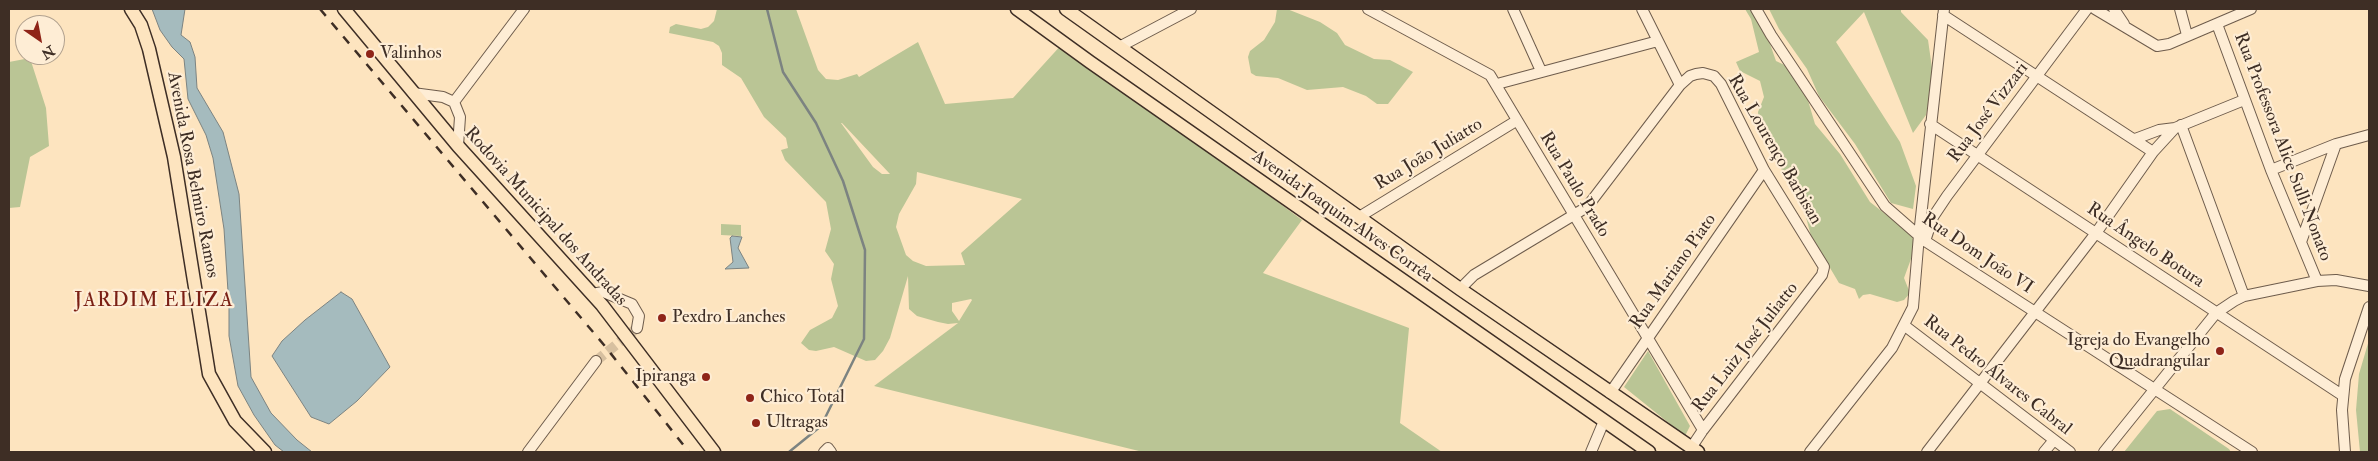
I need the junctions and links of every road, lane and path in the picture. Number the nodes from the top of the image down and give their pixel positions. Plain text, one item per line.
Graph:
1 (131, 9) edge
2 (344, 9) edge
3 (524, 9) edge
4 (1017, 9) edge
5 (1066, 9) edge
6 (1191, 9) edge
7 (1368, 9) edge
8 (1513, 9) edge
9 (1642, 9) edge
10 (1756, 9) edge
11 (2087, 9) edge
12 (2095, 9) edge
13 (2114, 9) edge
14 (2180, 9) edge
15 (2251, 9) edge
16 (1943, 12) edge
17 (2217, 24) junction
18 (2126, 28) junction
19 (2188, 35) junction
20 (1658, 40) junction
21 (1120, 46) junction
22 (1541, 71) junction
23 (2038, 77) junction
24 (1497, 84) junction
25 (1680, 85) junction
26 (413, 93) junction
27 (2244, 100) junction
28 (454, 102) junction
29 (1516, 121) junction
30 (1930, 124) junction
31 (2178, 127) junction
32 (2369, 135) edge
33 (2135, 139) junction
34 (2336, 144) junction
35 (458, 146) junction
36 (2153, 152) junction
37 (1978, 154) junction
38 (1764, 170) junction
39 (2270, 170) junction
40 (1573, 216) junction
41 (1359, 217) junction
42 (2096, 233) junction
43 (1922, 238) junction
44 (2301, 242) junction
45 (1824, 267) joint
46 (2317, 281) junction
47 (2369, 286) edge
48 (1460, 289) junction
49 (592, 294) junction
50 (2244, 296) junction
51 (2369, 307) edge
52 (2036, 313) junction
53 (2216, 313) junction
54 (1905, 326) junction
55 (637, 328) dead end
56 (1647, 339) junction
57 (596, 361) tunnel mouth
58 (1981, 384) junction
59 (2156, 390) junction
60 (1610, 392) junction
61 (2342, 395) junction
62 (1604, 422) junction
63 (1703, 430) junction
64 (2054, 440) junction
65 (2240, 448) edge
66 (1695, 450) edge
67 (265, 452) edge
68 (528, 452) edge
69 (714, 452) edge
70 (1590, 452) edge
71 (1650, 452) edge
72 (1810, 452) edge
73 (1927, 452) edge
74 (2044, 452) edge
75 (2070, 452) edge
76 (2104, 452) edge
77 (2252, 452) edge
78 (2345, 452) edge

1 - 67 main road, Avenida Rosa Belmiro Ramos
2 - 26 main road, Rodovia Municipal dos Andradas
3 - 28 street
4 - 62 main road, Avenida Joaquim Alves Corrêa
5 - 21 main road, Avenida Joaquim Alves Corrêa
6 - 21 street
7 - 24 street, Rua Paulo Prado
8 - 22 street
9 - 20 street
10 - 43 street, Rua Dom João VI
11 - 23 street, Rua José Vizzari
12 - 18 street
13 - 18 street
14 - 19 street
15 - 17 street
16 - 23 street
16 - 30 street
17 - 19 street
17 - 27 street, Rua Professora Alice Sulli Nonato
18 - 19 street
20 - 22 street
20 - 25 street
21 - 41 main road, Avenida Joaquim Alves Corrêa
22 - 24 street
23 - 33 street
23 - 37 street, Rua José Vizzari
24 - 29 street, Rua Paulo Prado
25 - 38 street, Rua Lourenço Barbisan
25 - 40 street
26 - 28 street
26 - 35 main road, Rodovia Municipal dos Andradas
27 - 31 street
27 - 39 street, Rua Professora Alice Sulli Nonato
28 - 35 street
29 - 40 street, Rua Paulo Prado
29 - 41 street, Rua João Juliatto
30 - 37 street, Rua Ângelo Botura
30 - 43 street
31 - 33 street
31 - 36 street
31 - 50 street
32 - 34 street
33 - 36 street
34 - 39 street
34 - 44 street
35 - 49 main road, Rodovia Municipal dos Andradas
36 - 42 street
37 - 42 street, Rua Ângelo Botura
37 - 43 street, Rua José Vizzari
38 - 45 street, Rua Lourenço Barbisan
38 - 56 street, Rua Mariano Piato
39 - 44 street, Rua Professora Alice Sulli Nonato
40 - 48 street
40 - 56 street, Rua Paulo Prado
41 - 48 main road, Avenida Joaquim Alves Corrêa
42 - 52 street
42 - 53 street, Rua Ângelo Botura
43 - 52 street, Rua Dom João VI
43 - 54 street
44 - 46 street, Rua Professora Alice Sulli Nonato
45 - 63 street, Rua Luiz José Juliatto
46 - 47 street
46 - 50 street
48 - 60 main road, Avenida Joaquim Alves Corrêa
49 - 55 street
49 - 69 main road, Rodovia Municipal dos Andradas
50 - 53 street
51 - 61 street
52 - 58 street
52 - 59 street, Rua Dom João VI
53 - 59 street
53 - 61 street, Rua Ângelo Botura
54 - 58 street, Rua Pedro Álvares Cabral
54 - 72 street
56 - 60 street, Rua Mariano Piato
56 - 63 street, Rua Paulo Prado
57 - 68 street
58 - 64 street, Rua Pedro Álvares Cabral
58 - 73 street
59 - 65 street, Rua Dom João VI
59 - 76 street
60 - 66 main road, Avenida Joaquim Alves Corrêa
61 - 78 street
62 - 70 street
62 - 71 main road, Avenida Joaquim Alves Corrêa
63 - 66 street, Rua Luiz José Juliatto
64 - 74 street
64 - 75 street, Rua Pedro Álvares Cabral
65 - 77 street, Rua Dom João VI

